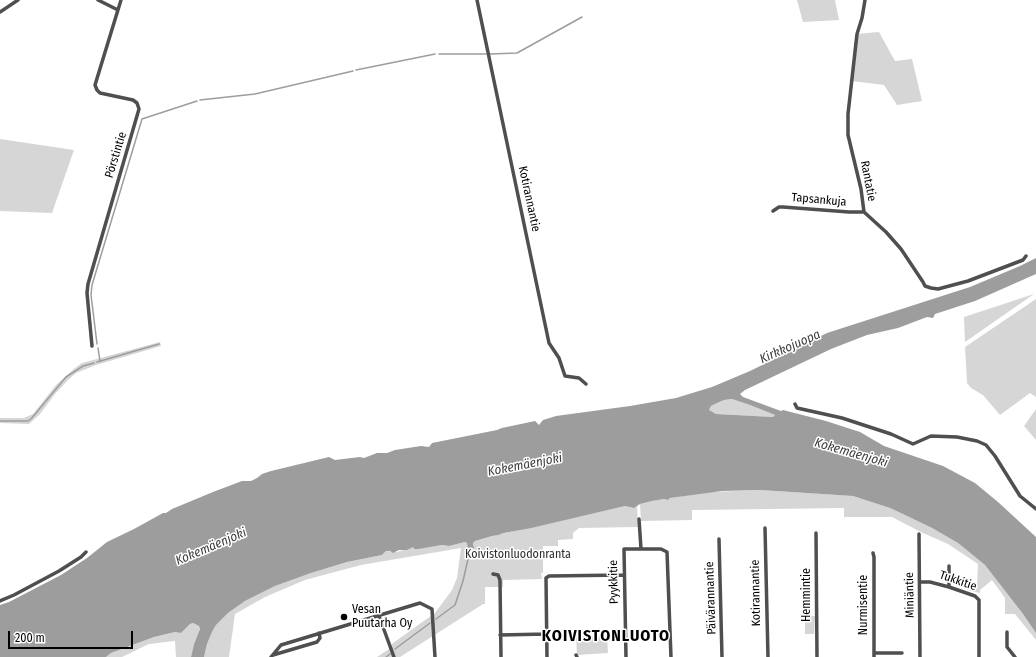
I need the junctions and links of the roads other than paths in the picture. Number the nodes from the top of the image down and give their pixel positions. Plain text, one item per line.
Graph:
1 (18, 0) edge
2 (98, 0) edge
3 (121, 0) edge
4 (477, 0) edge
5 (865, 0) edge
6 (118, 10) junction
7 (0, 12) edge
8 (773, 211) dead end
9 (864, 212) junction
10 (1026, 256) dead end
11 (92, 346) dead end
12 (586, 384) dead end
13 (795, 404) dead end
14 (1036, 509) edge
15 (639, 519) dead end
16 (764, 528) dead end
17 (816, 533) dead end
18 (919, 534) dead end
19 (719, 539) dead end
20 (641, 549) junction
21 (86, 552) dead end
22 (873, 553) dead end
23 (949, 566) dead end
24 (493, 574) dead end
25 (624, 575) junction
26 (920, 582) junction
27 (949, 587) junction
28 (0, 601) edge
29 (379, 616) junction
30 (1007, 632) dead end
31 (320, 634) junction
32 (547, 634) junction
33 (500, 635) junction
34 (902, 653) dead end
35 (874, 655) edge
36 (271, 656) edge
37 (394, 657) edge
38 (435, 657) edge
39 (501, 657) edge
40 (547, 657) edge
41 (626, 657) edge
42 (671, 657) edge
43 (722, 657) edge
44 (768, 657) edge
45 (817, 657) edge
46 (920, 657) edge
47 (979, 657) edge
48 (1015, 657) edge

1 - 7 street
2 - 6 street
3 - 6 street, Pörstintie
4 - 12 street, Kotirannantie
5 - 9 street, Rantatie
6 - 11 street, Pörstintie
8 - 9 street, Tapsankuja
9 - 10 street, Rantatie
13 - 14 street
15 - 20 street
16 - 44 street, Kotirannantie
17 - 45 street, Hemmintie
18 - 26 street, Miniäntie
19 - 43 street, Päivärannantie
20 - 25 street, Pyykkitie
20 - 42 street, Pyykkitie
21 - 28 street
22 - 35 street, Nurmisentie
23 - 27 street
24 - 33 street
25 - 32 street
25 - 41 street, Pyykkitie
26 - 27 street, Tukkitie
26 - 46 street, Miniäntie
27 - 47 street, Tukkitie
29 - 31 street
29 - 37 street
29 - 38 street
30 - 48 street
31 - 36 street
31 - 36 street
32 - 33 street
32 - 40 street
33 - 39 street
34 - 35 street

